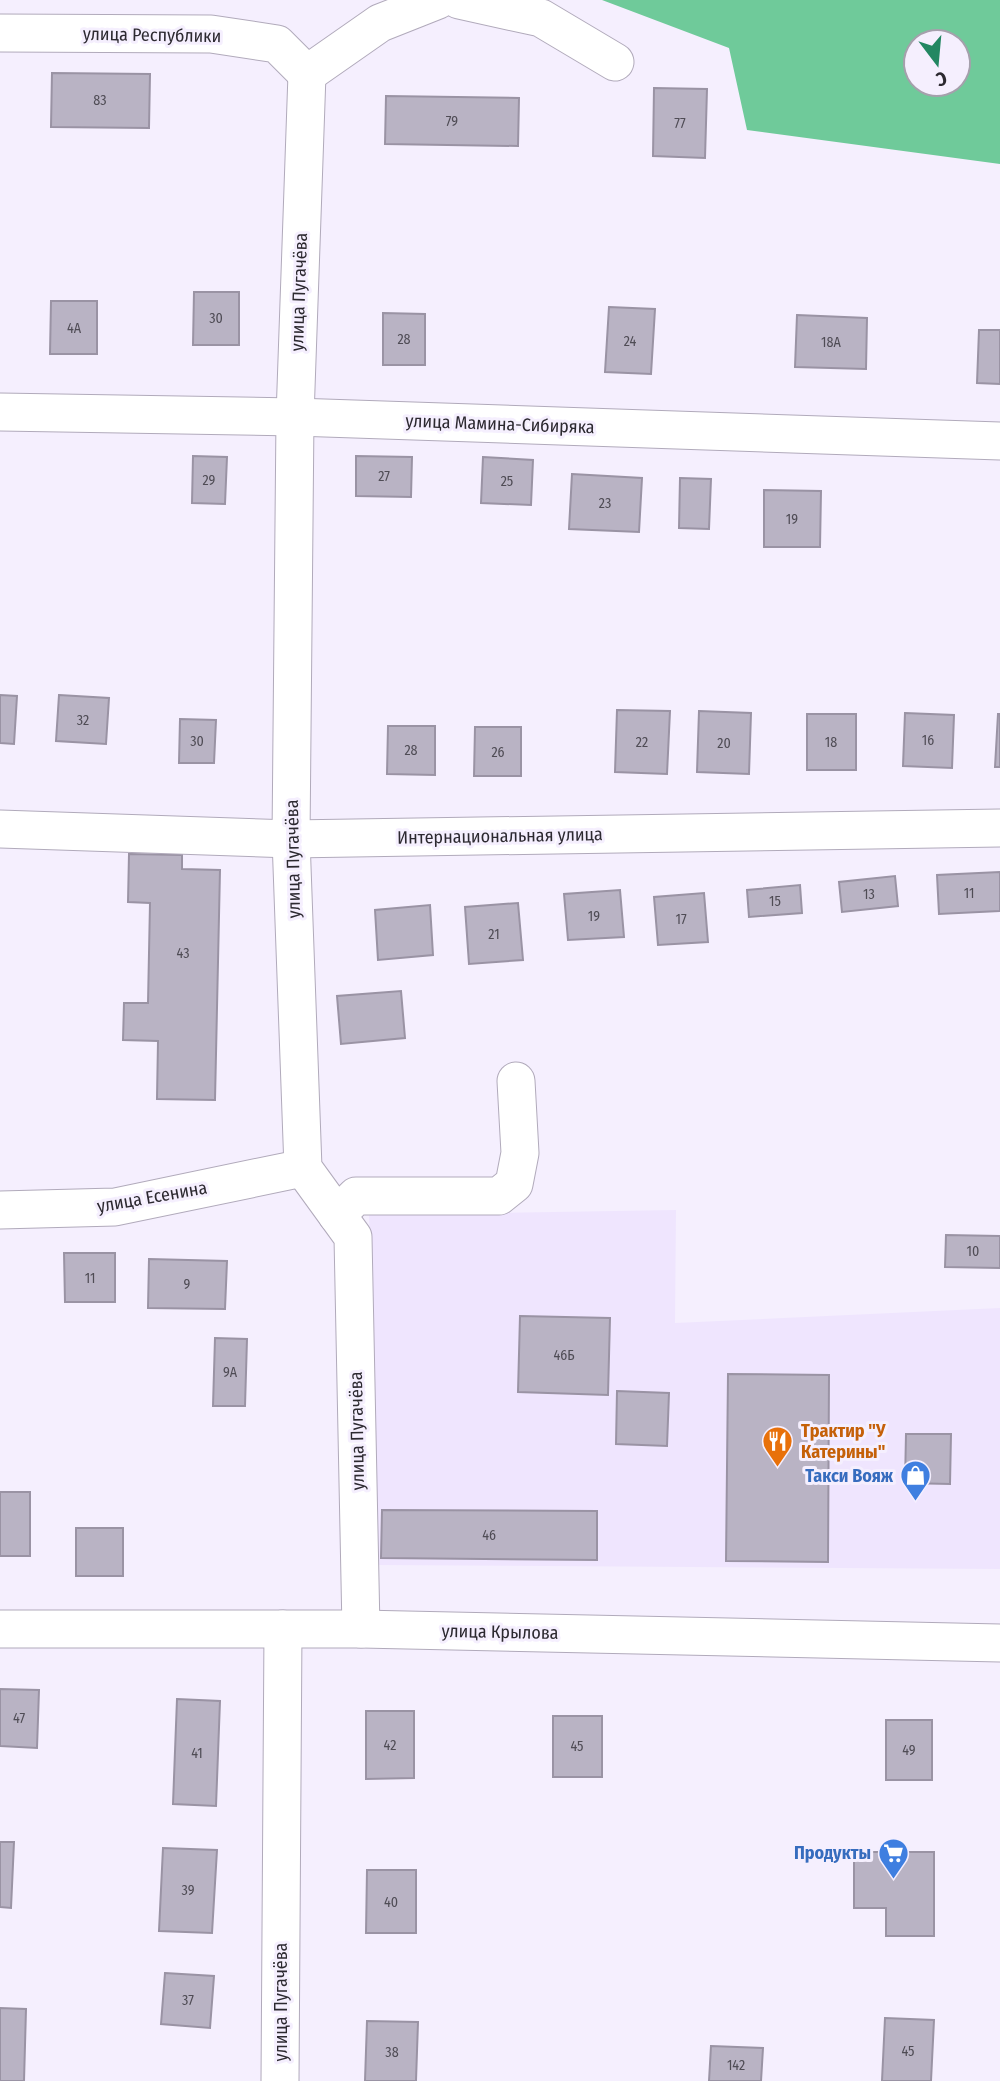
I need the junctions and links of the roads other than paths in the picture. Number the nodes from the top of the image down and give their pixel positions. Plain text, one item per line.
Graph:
1 (438, 0) edge
2 (459, 0) edge
3 (0, 33) edge
4 (615, 62) dead end
5 (307, 74) junction
6 (0, 412) edge
7 (295, 416) junction
8 (1000, 441) edge
9 (1000, 828) edge
10 (0, 829) edge
11 (291, 839) junction
12 (516, 1081) dead end
13 (303, 1168) junction
14 (0, 1210) edge
15 (337, 1214) junction
16 (0, 1629) edge
17 (283, 1629) junction
18 (361, 1629) junction
19 (1000, 1643) edge
20 (280, 2081) edge

1 - 5 street
2 - 4 street
3 - 5 street, улица Республики
5 - 7 street, улица Пугачёва
6 - 7 street, улица Мамина-Сибиряка
7 - 8 street, улица Мамина-Сибиряка
7 - 11 street, улица Пугачёва
9 - 11 street, Интернациональная улица
10 - 11 street, Интернациональная улица
11 - 13 street, улица Пугачёва
12 - 15 street
13 - 14 street, улица Есенина
13 - 15 street, улица Пугачёва
15 - 18 street, улица Пугачёва
16 - 17 street, улица Крылова
17 - 18 street, улица Крылова
17 - 20 street, улица Пугачёва
18 - 19 street, улица Крылова

